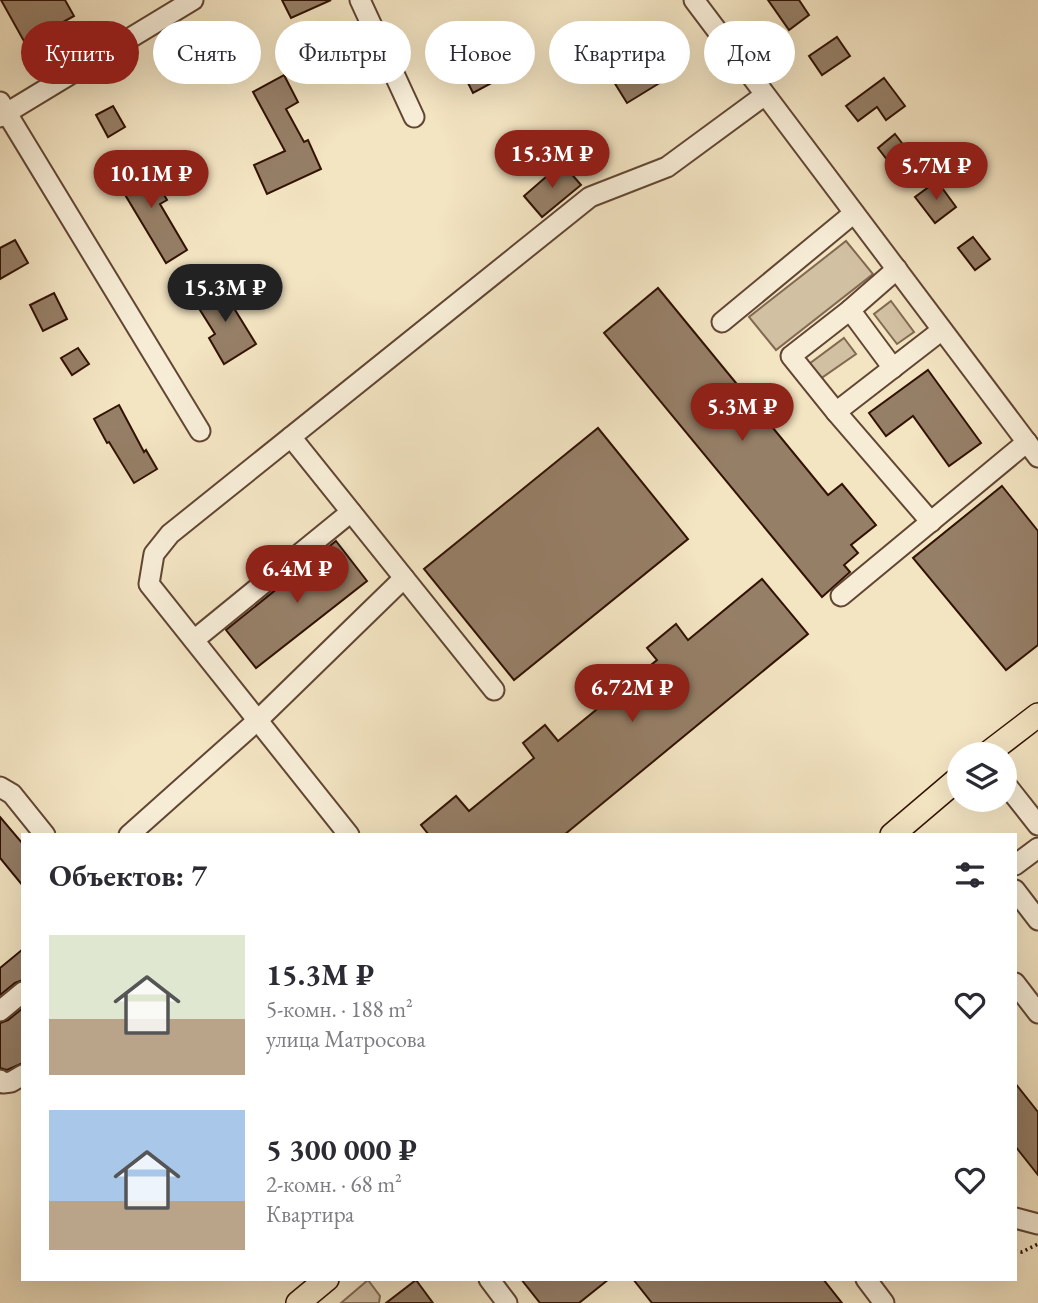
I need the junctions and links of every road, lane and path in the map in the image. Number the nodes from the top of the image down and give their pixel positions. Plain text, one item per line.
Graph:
1 (193, 0) edge
2 (360, 0) edge
3 (694, 0) edge
4 (765, 95) junction
5 (2, 111) edge
6 (414, 117) dead end
7 (854, 213) junction
8 (897, 270) junction
9 (850, 310) junction
10 (722, 322) dead end
11 (942, 330) junction
12 (892, 368) junction
13 (836, 412) junction
14 (200, 432) dead end
15 (291, 437) junction
16 (1032, 450) edge
17 (351, 512) junction
18 (931, 522) junction
19 (404, 578) junction
20 (841, 596) dead end
21 (194, 640) junction
22 (494, 690) dead end
23 (1038, 715) edge
24 (258, 720) junction
25 (1003, 742) edge
26 (0, 787) edge
27 (947, 789) edge
28 (1017, 798) edge
29 (1038, 825) edge
30 (43, 833) edge
31 (131, 833) edge
32 (347, 833) edge
33 (898, 833) edge
34 (1038, 848) edge
35 (1017, 864) edge
36 (1017, 893) edge
37 (1038, 920) edge
38 (1017, 986) edge
39 (21, 994) edge
40 (0, 1011) edge
41 (1038, 1013) edge
42 (21, 1076) edge
43 (0, 1080) edge
44 (1017, 1219) edge
45 (1038, 1224) edge
46 (1038, 1244) edge
47 (1017, 1251) edge
48 (325, 1281) edge
49 (490, 1281) edge
50 (868, 1281) edge
51 (298, 1303) edge
52 (507, 1303) edge
53 (884, 1303) edge

1 - 5 street
2 - 6 street
3 - 4 street
4 - 7 street
4 - 15 street
5 - 14 street
7 - 8 street
7 - 10 street
8 - 9 street
8 - 11 street
9 - 12 street
9 - 13 street
11 - 12 street
11 - 16 street
12 - 13 street
13 - 18 street
15 - 17 street
15 - 21 street
16 - 18 street
17 - 19 street
17 - 21 street
18 - 20 street
19 - 22 street
19 - 24 street
21 - 24 street
23 - 25 main road
24 - 31 street
24 - 32 street
26 - 30 street
27 - 33 main road
28 - 29 street
34 - 35 street
36 - 37 street
38 - 41 street
39 - 40 street
42 - 43 street
44 - 45 street
46 - 47 path
48 - 51 main road
49 - 52 street
50 - 53 street

